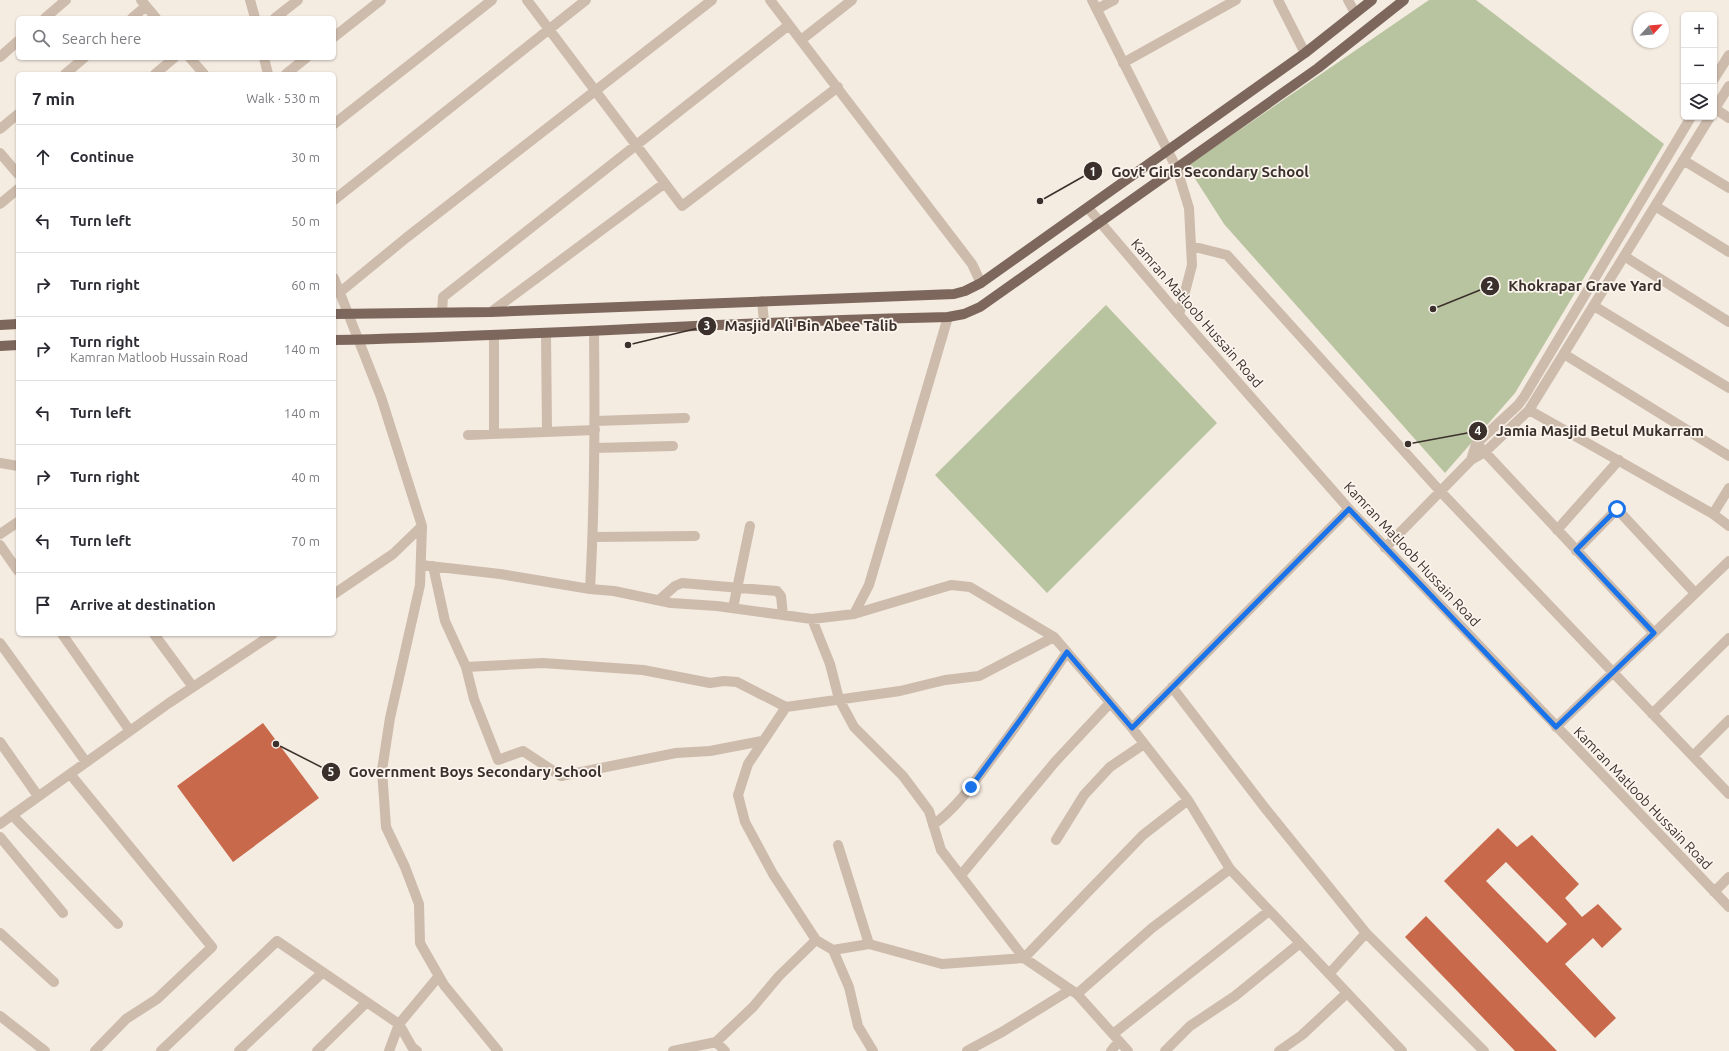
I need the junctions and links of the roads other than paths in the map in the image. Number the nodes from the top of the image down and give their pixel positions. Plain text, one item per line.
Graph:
1 (66, 0) edge
2 (250, 0) edge
3 (298, 0) edge
4 (381, 0) edge
5 (492, 0) edge
6 (527, 0) edge
7 (586, 0) edge
8 (712, 0) edge
9 (770, 0) edge
10 (852, 0) edge
11 (1114, 0) edge
12 (1236, 0) edge
13 (1278, 0) edge
14 (1348, 0) edge
15 (1372, 0) edge
16 (1404, 0) edge
17 (143, 3) edge
18 (1094, 5) edge
19 (1355, 14) junction
20 (47, 16) edge
21 (133, 16) edge
22 (154, 16) edge
23 (254, 16) edge
24 (278, 16) edge
25 (789, 25) junction
26 (550, 29) junction
27 (336, 35) edge
28 (801, 40) junction
29 (16, 43) edge
30 (1305, 53) junction
31 (1729, 55) edge
32 (0, 57) edge
33 (82, 60) edge
34 (172, 60) edge
35 (192, 60) edge
36 (264, 60) edge
37 (304, 60) edge
38 (1124, 63) junction
39 (68, 72) edge
40 (157, 72) edge
41 (202, 72) edge
42 (268, 72) edge
43 (288, 72) edge
44 (1717, 75) edge
45 (1729, 86) edge
46 (838, 87) junction
47 (596, 90) junction
48 (1717, 105) edge
49 (1717, 113) edge
50 (16, 116) edge
51 (1729, 118) edge
52 (1689, 120) edge
53 (1707, 120) edge
54 (336, 122) edge
55 (0, 129) edge
56 (637, 145) junction
57 (1167, 151) junction
58 (0, 153) edge
59 (1683, 160) junction
60 (1177, 169) junction
61 (16, 172) edge
62 (665, 183) junction
63 (1729, 188) edge
64 (16, 191) edge
65 (336, 198) edge
66 (0, 204) edge
67 (1655, 206) junction
68 (1088, 208) junction
69 (1101, 223) junction
70 (1191, 246) junction
71 (1729, 252) edge
72 (1624, 256) junction
73 (336, 284) edge
74 (981, 284) junction
75 (339, 293) junction
76 (762, 301) junction
77 (1594, 306) junction
78 (442, 312) junction
79 (491, 312) junction
80 (336, 314) edge
81 (348, 314) junction
82 (1179, 316) junction
83 (948, 317) junction
84 (764, 322) junction
85 (1729, 322) edge
86 (16, 324) edge
87 (0, 325) edge
88 (594, 332) junction
89 (546, 333) junction
90 (494, 335) junction
91 (359, 339) junction
92 (336, 340) edge
93 (16, 345) edge
94 (0, 346) edge
95 (1564, 354) junction
96 (1729, 388) edge
97 (1529, 410) junction
98 (685, 418) dead end
99 (595, 426) junction
100 (547, 432) junction
101 (494, 434) junction
102 (468, 435) dead end
103 (1476, 444) junction
104 (673, 446) dead end
105 (595, 448) junction
106 (1484, 452) junction
107 (1729, 456) edge
108 (1471, 460) junction
109 (1618, 460) junction
110 (0, 463) edge
111 (16, 466) edge
112 (1729, 488) edge
113 (1440, 491) junction
114 (1349, 509) junction
115 (1713, 514) junction
116 (16, 523) edge
117 (422, 526) junction
118 (750, 526) dead end
119 (1729, 526) edge
120 (1557, 530) junction
121 (0, 534) edge
122 (695, 536) dead end
123 (593, 537) junction
124 (0, 545) edge
125 (1385, 548) junction
126 (1576, 550) junction
127 (1729, 561) edge
128 (421, 565) junction
129 (433, 566) junction
130 (16, 568) edge
131 (737, 588) junction
132 (590, 589) junction
133 (336, 593) edge
134 (1695, 593) junction
135 (659, 600) junction
136 (733, 608) junction
137 (854, 614) junction
138 (783, 615) junction
139 (812, 619) junction
140 (1654, 633) junction
141 (63, 636) edge
142 (155, 636) edge
143 (270, 636) edge
144 (1054, 637) junction
145 (1729, 638) edge
146 (0, 643) edge
147 (1067, 652) junction
148 (466, 667) junction
149 (1613, 673) junction
150 (193, 687) junction
151 (1172, 687) junction
152 (839, 699) junction
153 (1110, 703) junction
154 (786, 707) junction
155 (1652, 714) junction
156 (1729, 720) edge
157 (1556, 727) junction
158 (1132, 728) junction
159 (130, 731) junction
160 (762, 741) junction
161 (0, 742) edge
162 (1144, 744) junction
163 (1693, 756) junction
164 (86, 762) junction
165 (70, 774) junction
166 (1729, 794) edge
167 (38, 796) junction
168 (1188, 800) junction
169 (12, 815) junction
170 (0, 824) edge
171 (933, 825) junction
172 (0, 837) edge
173 (1056, 840) dead end
174 (838, 845) dead end
175 (1230, 869) junction
176 (961, 875) junction
177 (1729, 877) edge
178 (1714, 892) junction
179 (1729, 907) edge
180 (1269, 911) junction
181 (63, 913) dead end
182 (118, 924) dead end
183 (0, 933) edge
184 (1366, 933) junction
185 (816, 940) junction
186 (1300, 943) junction
187 (869, 944) junction
188 (833, 950) junction
189 (1024, 958) junction
190 (323, 972) junction
191 (1329, 974) junction
192 (439, 976) junction
193 (54, 982) dead end
194 (1074, 992) junction
195 (1346, 993) junction
196 (367, 1002) junction
197 (0, 1016) edge
198 (399, 1024) junction
199 (1116, 1037) junction
200 (716, 1042) junction
201 (45, 1051) edge
202 (95, 1051) edge
203 (161, 1051) edge
204 (239, 1051) edge
205 (317, 1051) edge
206 (389, 1051) edge
207 (417, 1051) edge
208 (498, 1051) edge
209 (673, 1051) edge
210 (725, 1051) edge
211 (873, 1051) edge
212 (967, 1051) edge
213 (1111, 1051) edge
214 (1128, 1051) edge
215 (1165, 1051) edge
216 (1278, 1051) edge
217 (1402, 1051) edge
218 (1484, 1051) edge

1 - 20 street
2 - 23 street
3 - 24 street
4 - 27 street
5 - 54 street
6 - 26 street
7 - 26 street
8 - 47 street
9 - 25 street
10 - 28 street
11 - 18 street
12 - 38 street
13 - 30 street
14 - 19 street
15 - 19 main road
16 - 60 main road
17 - 21 street
17 - 22 street
18 - 38 street
19 - 30 main road
25 - 28 street
25 - 56 street
26 - 47 street
26 - 65 street
28 - 46 street
29 - 32 street
30 - 57 main road
31 - 44 street
33 - 39 street
34 - 40 street
35 - 41 street
36 - 42 street
37 - 43 street
38 - 57 street
45 - 48 street
46 - 62 street
46 - 74 street
47 - 56 street
47 - 75 street
49 - 51 street
50 - 55 street
52 - 103 street
53 - 59 street
56 - 62 street
56 - 78 street
57 - 60 street
57 - 68 main road
58 - 61 street
59 - 63 street
59 - 67 street
60 - 69 main road
60 - 70 street
62 - 79 street
64 - 66 street
67 - 71 street
67 - 72 street
68 - 69 street, Kamran Matloob Hussain Road
68 - 74 main road
69 - 82 street, Kamran Matloob Hussain Road
69 - 83 main road
70 - 82 street
70 - 113 street
72 - 77 street
72 - 85 street
73 - 75 street
74 - 76 main road
75 - 81 street
76 - 79 main road
76 - 84 street
77 - 95 street
77 - 96 street
78 - 79 main road
78 - 81 main road
80 - 81 main road
81 - 91 street
82 - 114 street, Kamran Matloob Hussain Road
83 - 84 main road
83 - 137 street
84 - 88 main road
86 - 87 main road
88 - 89 main road
88 - 99 street
89 - 90 main road
89 - 100 street
90 - 91 main road
90 - 101 street
91 - 92 main road
91 - 117 street
93 - 94 main road
95 - 97 street
95 - 107 street
97 - 106 street
97 - 109 street
98 - 99 street
99 - 100 street
99 - 105 street
100 - 101 street
101 - 102 street
103 - 106 street
103 - 108 street
104 - 105 street
105 - 123 street
106 - 108 street
106 - 120 street
108 - 113 street
109 - 115 street
109 - 120 street
110 - 111 street
112 - 115 street
113 - 125 street
113 - 149 street
114 - 125 street, Kamran Matloob Hussain Road
114 - 151 street
115 - 119 street
116 - 121 street
117 - 128 street
117 - 133 street
118 - 131 street
120 - 126 street
122 - 123 street
123 - 132 street
124 - 130 street
125 - 157 street, Kamran Matloob Hussain Road
126 - 134 street
126 - 140 street
127 - 134 street
128 - 129 street
128 - 192 street
129 - 132 street
129 - 148 street
131 - 135 street
131 - 136 street
131 - 138 street
132 - 135 street
134 - 140 street
135 - 136 street
136 - 138 street
137 - 139 street
137 - 144 street
138 - 139 street
139 - 152 street
140 - 149 street
141 - 159 street
142 - 150 street
143 - 150 street
144 - 147 street
144 - 152 street
145 - 155 street
146 - 164 street
147 - 153 street
147 - 171 street
148 - 154 street
148 - 160 street
149 - 155 street
149 - 157 street
150 - 159 street
151 - 158 street
151 - 184 street
152 - 154 street
152 - 171 street
153 - 158 street
153 - 176 street
154 - 160 street
155 - 163 street
156 - 163 street
157 - 178 street, Kamran Matloob Hussain Road
158 - 162 street
159 - 164 street
160 - 185 street
161 - 167 street
162 - 168 street
162 - 173 street
163 - 166 street
164 - 165 street
165 - 167 street
165 - 202 street
167 - 169 street
168 - 175 street
168 - 189 street
169 - 170 street
169 - 182 street
171 - 176 street
172 - 181 street
174 - 187 street
175 - 180 street
175 - 194 street
176 - 189 street
177 - 178 street
178 - 179 street, Kamran Matloob Hussain Road
180 - 186 street
180 - 199 street
183 - 193 street
184 - 191 street
184 - 218 street
185 - 188 street
185 - 200 street
186 - 191 street
186 - 215 street
187 - 188 street
187 - 189 street
188 - 211 street
189 - 194 street
190 - 196 street
190 - 203 street
190 - 204 street
191 - 195 street
192 - 198 street
192 - 208 street
194 - 199 street
194 - 212 street
195 - 216 street
195 - 217 street
196 - 198 street
196 - 205 street
197 - 201 street
198 - 206 street
198 - 207 street
199 - 213 street
199 - 214 street
200 - 209 street
200 - 210 street

